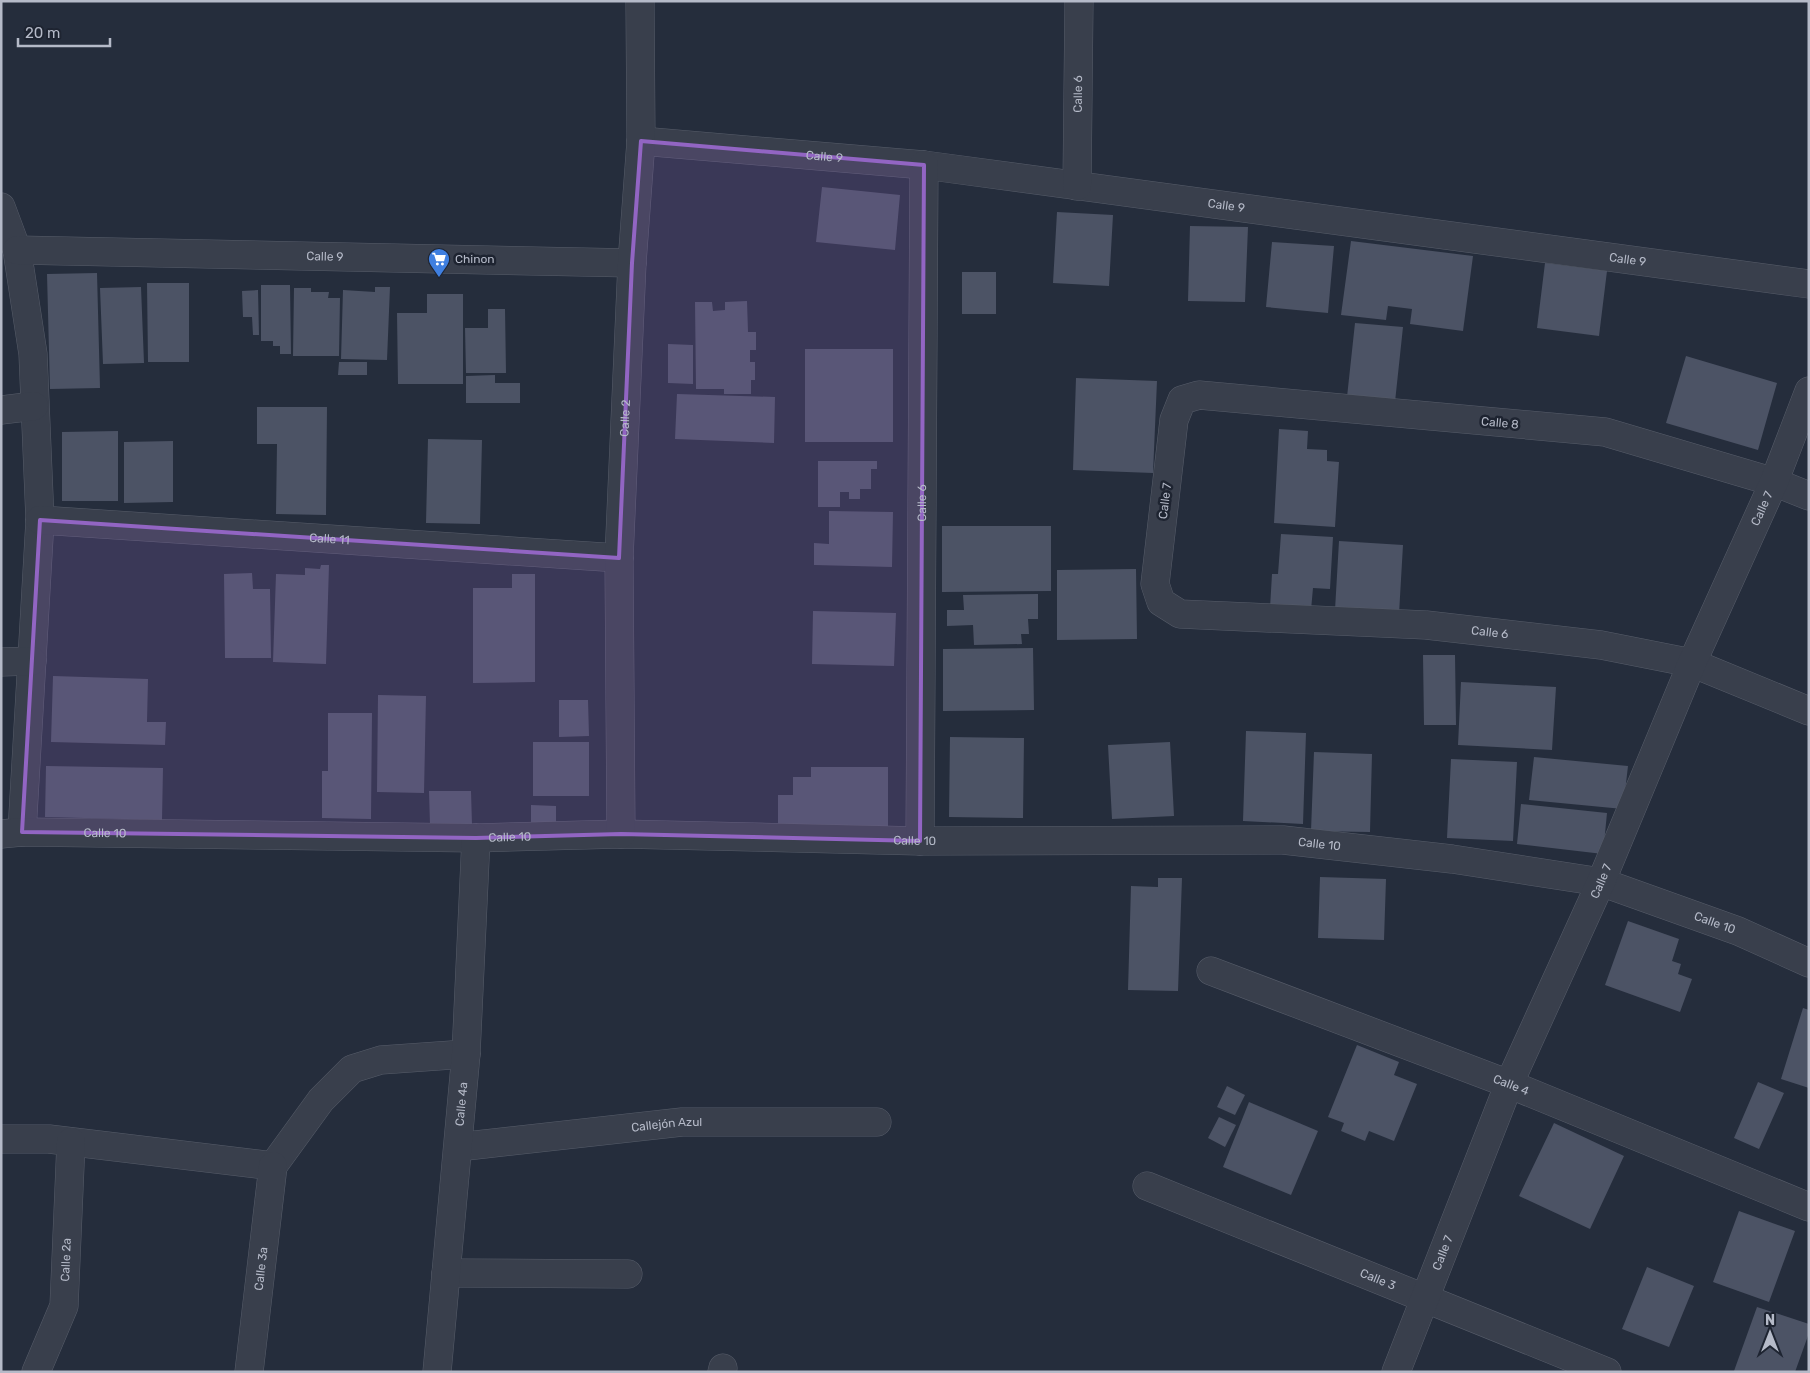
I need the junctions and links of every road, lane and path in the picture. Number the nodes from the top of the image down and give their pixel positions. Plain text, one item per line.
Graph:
1 (640, 1) edge
2 (1079, 1) edge
3 (641, 141) junction
4 (924, 165) junction
5 (1077, 186) junction
6 (1, 207) edge
7 (17, 250) junction
8 (632, 263) junction
9 (1809, 284) edge
10 (1809, 391) edge
11 (1182, 400) joint
12 (34, 406) junction
13 (1, 410) edge
14 (1774, 482) junction
15 (1809, 496) edge
16 (40, 520) junction
17 (619, 558) junction
18 (1161, 602) joint
19 (32, 660) junction
20 (1, 662) edge
21 (1692, 663) junction
22 (1809, 711) edge
23 (12, 833) edge
24 (621, 834) junction
25 (476, 838) junction
26 (920, 841) junction
27 (1601, 882) junction
28 (1809, 963) edge
29 (1211, 970) dead end
30 (466, 1054) junction
31 (1509, 1084) junction
32 (877, 1122) dead end
33 (1, 1139) edge
34 (70, 1142) junction
35 (458, 1147) junction
36 (273, 1166) junction
37 (1147, 1186) dead end
38 (1809, 1207) edge
39 (446, 1273) junction
40 (628, 1274) dead end
41 (1425, 1299) junction
42 (36, 1372) edge
43 (249, 1372) edge
44 (437, 1372) edge
45 (1396, 1372) edge
46 (1608, 1372) edge

1 - 3 street, Calle 2
2 - 5 street, Calle 6
3 - 4 street, Calle 9
3 - 8 street, Calle 2
4 - 5 street, Calle 9
4 - 26 street, Calle 6
5 - 9 street, Calle 9
6 - 7 street
7 - 8 street, Calle 9
7 - 12 street
8 - 17 street, Calle 2
10 - 14 street, Calle 7
11 - 14 street, Calle 8
11 - 18 street, Calle 7
12 - 13 street
12 - 16 street
14 - 15 street, Calle 8
14 - 21 street, Calle 7
16 - 17 street, Calle 11
16 - 19 street
17 - 24 street, Calle 2
18 - 21 street, Calle 6
19 - 20 street
19 - 23 street
21 - 22 street, Calle 6
21 - 27 street, Calle 7
23 - 25 street, Calle 10
24 - 25 street, Calle 10
24 - 26 street, Calle 10
25 - 30 street, Calle 4a
26 - 27 street, Calle 10
27 - 28 street, Calle 10
27 - 31 street, Calle 7
29 - 31 street, Calle 4
30 - 35 street, Calle 4a
30 - 36 street
31 - 38 street, Calle 4
31 - 41 street, Calle 7
32 - 35 street, Callejón Azul
33 - 34 street
34 - 36 street
34 - 42 street, Calle 2a
35 - 39 street, Calle 4a
36 - 43 street, Calle 3a
37 - 41 street, Calle 3
39 - 40 street
39 - 44 street, Calle 4a
41 - 45 street, Calle 7
41 - 46 street, Calle 3

